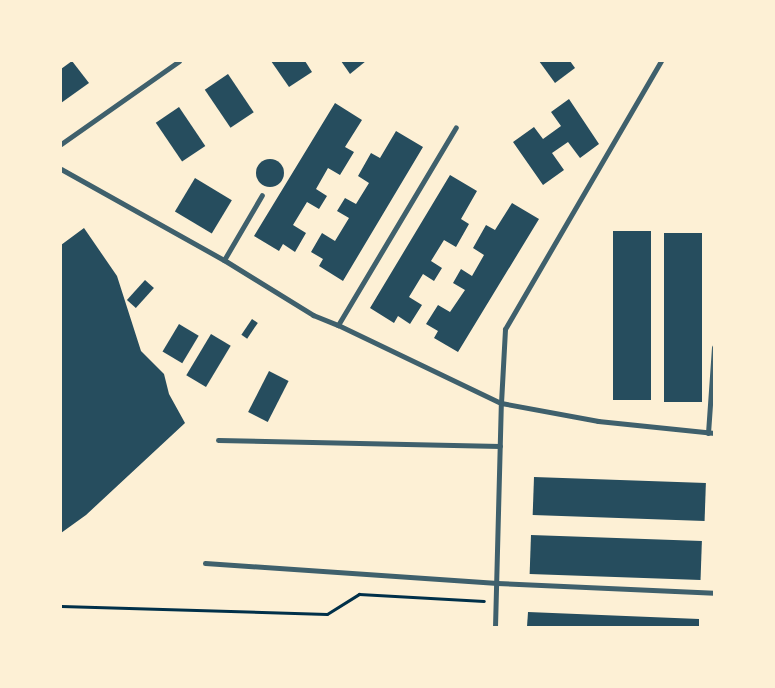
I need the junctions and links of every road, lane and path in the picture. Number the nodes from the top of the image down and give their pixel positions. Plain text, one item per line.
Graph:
1 (179, 61) edge
2 (661, 61) edge
3 (456, 127) dead end
4 (61, 144) edge
5 (61, 169) edge
6 (262, 195) dead end
7 (224, 260) junction
8 (338, 325) junction
9 (714, 347) edge
10 (501, 403) junction
11 (711, 433) edge
12 (218, 440) dead end
13 (500, 446) junction
14 (205, 563) dead end
15 (497, 583) junction
16 (714, 592) edge
17 (497, 602) junction
18 (61, 606) edge
19 (495, 627) edge

1 - 4 street
2 - 10 street
3 - 8 street
5 - 7 street
6 - 7 street
7 - 8 street
8 - 10 street
9 - 11 street
10 - 11 street
10 - 13 street
12 - 13 street
13 - 15 street
14 - 15 street
15 - 16 street
15 - 17 street
17 - 18 path
17 - 19 street

